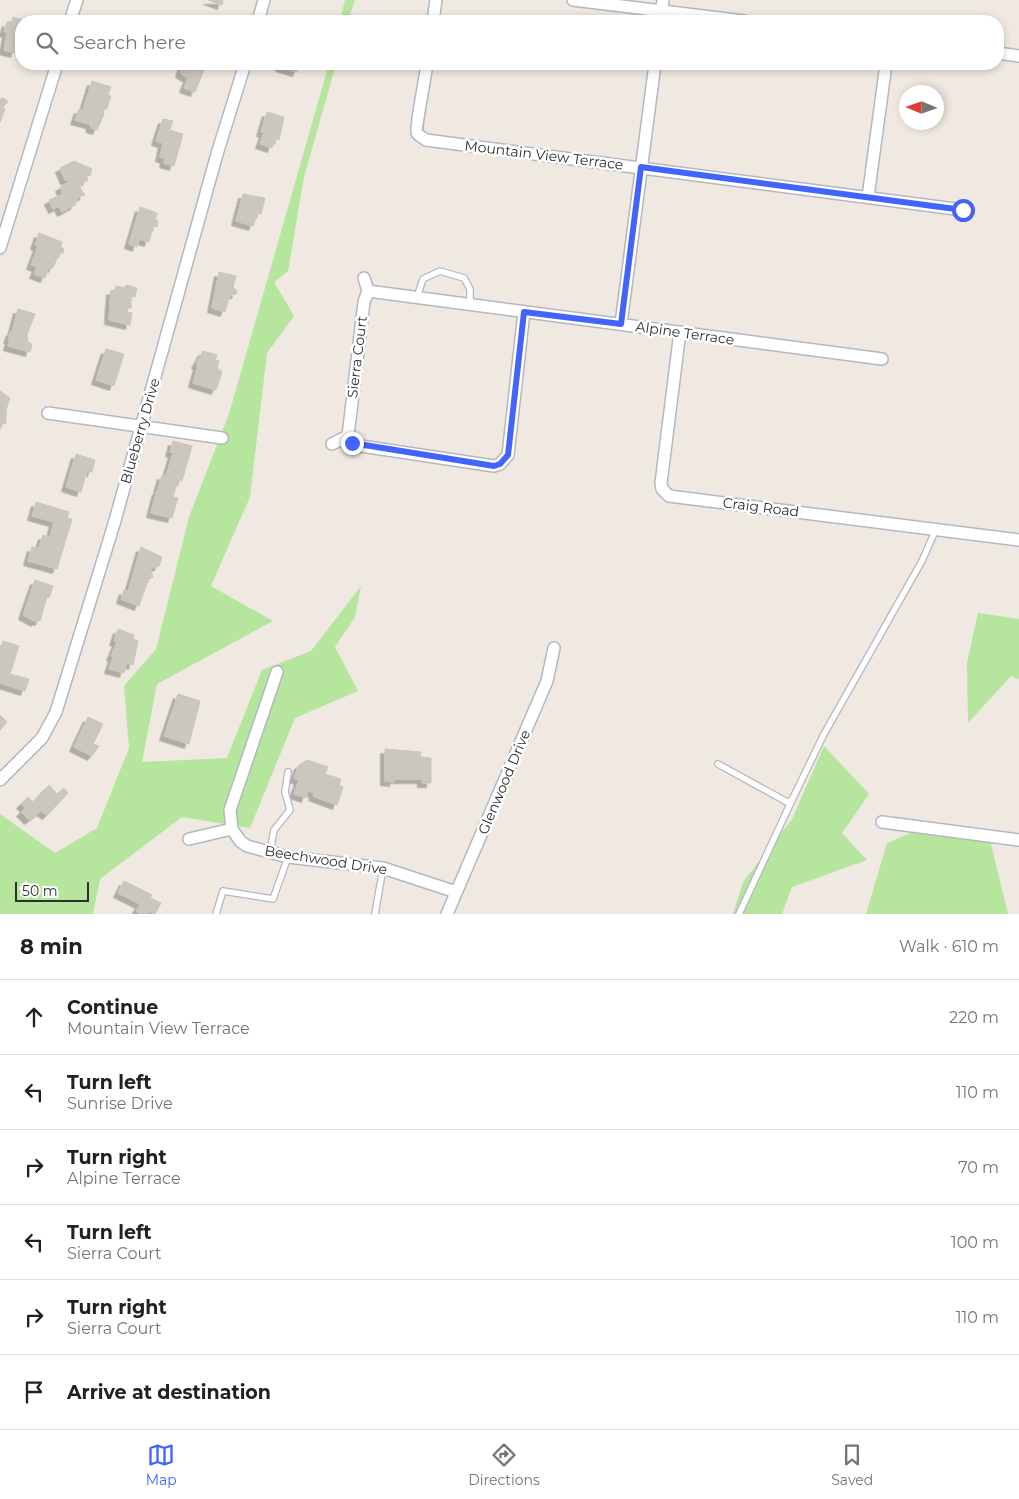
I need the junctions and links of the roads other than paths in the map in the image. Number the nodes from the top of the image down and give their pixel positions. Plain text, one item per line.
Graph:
1 (77, 0) edge
2 (264, 0) edge
3 (436, 0) edge
4 (573, 0) edge
5 (661, 10) edge
6 (72, 15) edge
7 (260, 15) edge
8 (434, 15) edge
9 (699, 15) edge
10 (1004, 54) edge
11 (1019, 56) edge
12 (55, 70) edge
13 (243, 70) edge
14 (426, 70) edge
15 (653, 70) edge
16 (885, 70) edge
17 (641, 167) junction
18 (868, 197) junction
19 (963, 210) dead end
20 (0, 248) edge
21 (364, 278) dead end
22 (368, 291) junction
23 (417, 297) junction
24 (470, 304) junction
25 (524, 312) junction
26 (621, 324) junction
27 (680, 332) junction
28 (882, 360) dead end
29 (48, 413) dead end
30 (142, 426) junction
31 (348, 436) junction
32 (222, 438) dead end
33 (332, 444) dead end
34 (936, 529) junction
35 (1019, 540) edge
36 (554, 648) dead end
37 (276, 672) dead end
38 (718, 764) dead end
39 (288, 772) dead end
40 (0, 780) edge
41 (792, 800) junction
42 (882, 822) dead end
43 (232, 829) junction
44 (189, 839) dead end
45 (1019, 840) edge
46 (270, 852) junction
47 (288, 857) junction
48 (382, 868) junction
49 (456, 892) junction
50 (216, 914) edge
51 (375, 914) edge
52 (447, 914) edge
53 (739, 914) edge

1 - 6 street
2 - 7 street
3 - 8 street
4 - 5 street
5 - 9 street
10 - 11 street
12 - 20 street
13 - 30 street, Blueberry Drive
14 - 17 street, Mountain View Terrace
15 - 17 street
16 - 18 street
17 - 18 street, Mountain View Terrace
17 - 26 street
18 - 19 street, Mountain View Terrace
21 - 22 street
22 - 23 street, Alpine Terrace
22 - 31 street, Sierra Court
23 - 24 street, Alpine Terrace
23 - 24 lane
24 - 25 street, Alpine Terrace
25 - 26 street, Alpine Terrace
25 - 31 street
26 - 27 street, Alpine Terrace
27 - 28 street, Alpine Terrace
27 - 34 street, Craig Road
29 - 30 street
30 - 32 street
30 - 40 street, Blueberry Drive
31 - 33 street
34 - 35 street, Craig Road
34 - 41 lane
36 - 49 street, Glenwood Drive
37 - 43 street
38 - 41 lane
39 - 46 lane
41 - 53 lane
42 - 45 street
43 - 44 street
43 - 46 street, Beechwood Drive
46 - 47 street, Beechwood Drive
47 - 48 street, Beechwood Drive
47 - 50 lane
48 - 49 street, Beechwood Drive
48 - 51 lane
49 - 52 street, Glenwood Drive

